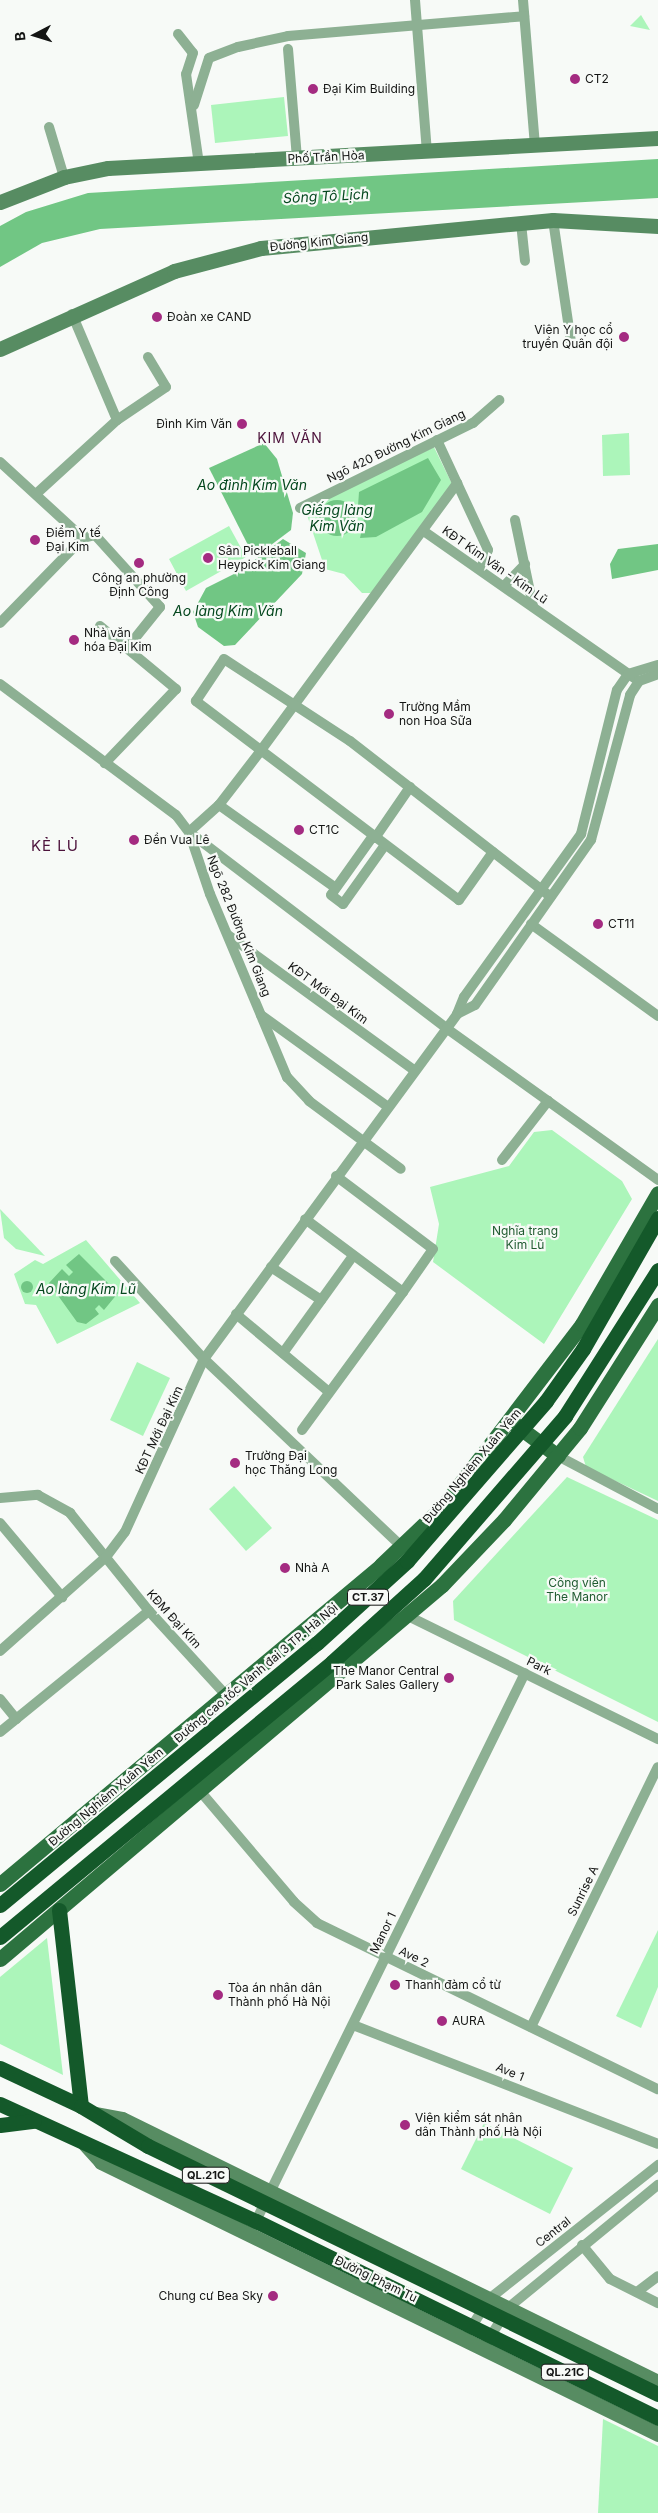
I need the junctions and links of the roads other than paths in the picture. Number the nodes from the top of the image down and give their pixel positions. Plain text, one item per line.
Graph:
1 (415, 0) edge
2 (523, 0) edge
3 (524, 16) junction
4 (417, 26) junction
5 (178, 34) dead end
6 (288, 49) dead end
7 (194, 105) junction
8 (49, 126) dead end
9 (658, 138) edge
10 (535, 145) junction
11 (427, 151) junction
12 (297, 159) junction
13 (200, 164) junction
14 (64, 177) junction
15 (0, 202) edge
16 (553, 220) junction
17 (521, 223) junction
18 (658, 226) edge
19 (525, 261) dead end
20 (72, 314) junction
21 (570, 342) dead end
22 (0, 350) edge
23 (148, 357) dead end
24 (499, 400) dead end
25 (117, 420) junction
26 (437, 440) junction
27 (0, 462) edge
28 (457, 483) junction
29 (36, 494) junction
30 (300, 508) dead end
31 (515, 520) dead end
32 (425, 532) junction
33 (83, 538) junction
34 (524, 564) junction
35 (481, 568) junction
36 (505, 585) junction
37 (533, 606) junction
38 (0, 622) edge
39 (100, 626) dead end
40 (127, 648) junction
41 (658, 665) edge
42 (628, 674) junction
43 (658, 674) edge
44 (639, 681) junction
45 (0, 684) edge
46 (296, 704) junction
47 (259, 753) junction
48 (105, 763) junction
49 (410, 787) junction
50 (593, 799) junction
51 (604, 802) junction
52 (219, 805) junction
53 (189, 832) junction
54 (374, 837) junction
55 (385, 846) junction
56 (493, 852) junction
57 (575, 854) junction
58 (350, 868) junction
59 (362, 877) junction
60 (336, 888) junction
61 (542, 890) junction
62 (551, 897) junction
63 (531, 924) junction
64 (227, 934) junction
65 (464, 997) junction
66 (475, 1005) junction
67 (457, 1014) junction
68 (260, 1015) junction
69 (658, 1016) edge
70 (446, 1028) junction
71 (415, 1071) junction
72 (548, 1101) junction
73 (388, 1107) junction
74 (362, 1142) junction
75 (502, 1160) dead end
76 (401, 1169) dead end
77 (336, 1176) junction
78 (658, 1180) edge
79 (658, 1193) edge
80 (658, 1218) edge
81 (306, 1219) junction
82 (354, 1256) junction
83 (115, 1261) dead end
84 (271, 1267) junction
85 (658, 1270) edge
86 (403, 1292) junction
87 (321, 1300) junction
88 (658, 1306) edge
89 (236, 1314) junction
90 (283, 1353) junction
91 (204, 1360) junction
92 (329, 1392) junction
93 (511, 1421) junction
94 (302, 1430) dead end
95 (558, 1456) junction
96 (0, 1498) edge
97 (658, 1509) edge
98 (0, 1523) edge
99 (402, 1547) junction
100 (106, 1557) junction
101 (62, 1597) junction
102 (149, 1611) junction
103 (408, 1616) junction
104 (0, 1651) edge
105 (525, 1674) junction
106 (227, 1696) junction
107 (0, 1699) edge
108 (16, 1719) junction
109 (0, 1732) edge
110 (658, 1739) edge
111 (658, 1766) edge
112 (200, 1792) junction
113 (0, 1884) edge
114 (0, 1905) edge
115 (59, 1910) junction
116 (0, 1937) edge
117 (385, 1957) junction
118 (0, 1959) edge
119 (353, 2025) junction
120 (531, 2026) junction
121 (0, 2068) edge
122 (658, 2090) edge
123 (0, 2104) edge
124 (81, 2106) junction
125 (34, 2120) junction
126 (0, 2125) edge
127 (658, 2144) edge
128 (658, 2165) edge
129 (658, 2185) edge
130 (267, 2198) junction
131 (253, 2228) junction
132 (582, 2245) junction
133 (658, 2276) edge
134 (636, 2292) junction
135 (485, 2303) junction
136 (658, 2303) edge
137 (504, 2312) junction
138 (468, 2332) junction
139 (488, 2341) junction
140 (658, 2382) edge
141 (658, 2394) edge
142 (658, 2418) edge
143 (658, 2434) edge

1 - 4 street
2 - 3 street
3 - 4 street
3 - 10 street
4 - 7 street
4 - 11 street
5 - 7 street
6 - 12 street
7 - 13 street
8 - 14 street
9 - 10 main road, Phố Trần Hòa
10 - 11 main road, Phố Trần Hòa
11 - 12 main road, Phố Trần Hòa
12 - 13 main road, Phố Trần Hòa
13 - 14 main road, Phố Trần Hòa
14 - 15 main road, Phố Trần Hòa
16 - 17 main road, Đường Kim Giang
16 - 18 main road, Đường Kim Giang
16 - 21 street
17 - 19 street
17 - 20 main road, Đường Kim Giang
20 - 22 main road, Đường Kim Giang
20 - 25 street
23 - 25 street
24 - 26 street, Ngõ 420 Đường Kim Giang
25 - 29 street
26 - 28 street
26 - 30 street, Ngõ 420 Đường Kim Giang
27 - 29 street
28 - 32 street
28 - 35 street
29 - 33 street
31 - 34 street
32 - 35 street, KĐT Kim Văn - Kim Lũ
32 - 46 street, KĐT Kim Văn - Kim Lũ
33 - 38 street
33 - 40 street
34 - 36 street
34 - 37 street
35 - 36 street, KĐT Kim Văn - Kim Lũ
36 - 37 street, KĐT Kim Văn - Kim Lũ
37 - 42 street, KĐT Kim Văn - Kim Lũ
39 - 40 street
40 - 48 street
41 - 42 street
42 - 44 street, KĐT Kim Văn - Kim Lũ
42 - 50 street
43 - 44 street
44 - 51 street
45 - 48 street, Ngõ 282 Đường Kim Giang
46 - 47 street, KĐT Kim Văn - Kim Lũ
46 - 47 street
46 - 49 street
47 - 52 street, KĐT Kim Văn - Kim Lũ
47 - 54 street
48 - 53 street, Ngõ 282 Đường Kim Giang
49 - 54 street
49 - 56 street
50 - 51 street
50 - 57 street
51 - 57 street
52 - 53 street, KĐT Kim Văn - Kim Lũ
52 - 60 street
53 - 64 street, Ngõ 282 Đường Kim Giang
53 - 70 street
54 - 55 street
54 - 58 street
55 - 56 street
55 - 59 street
56 - 61 street
57 - 61 street
57 - 62 street
58 - 59 street
58 - 60 street
59 - 60 street
61 - 62 street
61 - 65 street
62 - 63 street
63 - 66 street
63 - 69 street
64 - 68 street, Ngõ 282 Đường Kim Giang
64 - 71 street, KĐT Mới Đại Kim
65 - 66 street
65 - 67 street
66 - 67 street
67 - 70 street, KĐT Mới Đại Kim
68 - 73 street
68 - 74 street, Ngõ 282 Đường Kim Giang
70 - 71 street, KĐT Mới Đại Kim
70 - 72 street
71 - 73 street, KĐT Mới Đại Kim
72 - 75 street
72 - 78 street
73 - 74 street, KĐT Mới Đại Kim
74 - 76 street, Ngõ 282 Đường Kim Giang
74 - 77 street, KĐT Mới Đại Kim
77 - 81 street, KĐT Mới Đại Kim
77 - 86 street
79 - 93 main road, Đường Nghiêm Xuân Yêm
80 - 114 highway, Đường cao tốc Vành đai 3 TP. Hà Nội / CT.37, bridge
81 - 82 street
81 - 84 street, KĐT Mới Đại Kim
82 - 86 street
82 - 87 street
83 - 91 street
84 - 87 street
84 - 89 street, KĐT Mới Đại Kim
85 - 116 highway, CT.37, bridge
86 - 92 street
87 - 90 street
88 - 95 main road
89 - 90 street
89 - 91 street, KĐT Mới Đại Kim
90 - 92 street
91 - 99 street
91 - 100 street, KĐT Mới Đại Kim
92 - 94 street
93 - 95 main road
93 - 99 main road, Đường Nghiêm Xuân Yêm
95 - 97 street
95 - 103 main road
96 - 100 street
98 - 101 street
99 - 106 main road, Đường Nghiêm Xuân Yêm
100 - 101 street, KĐT Mới Đại Kim
100 - 102 street, KĐM Đại Kim
101 - 104 street, KĐT Mới Đại Kim
102 - 106 street, KĐM Đại Kim
102 - 108 street
103 - 105 street, Park
103 - 112 main road
105 - 110 street, Park
105 - 117 street, Manor 1
106 - 113 main road, Đường Nghiêm Xuân Yêm
107 - 108 street
108 - 109 street
111 - 120 street, Sunrise A
112 - 115 main road
112 - 117 street, Ave 2
115 - 118 main road
115 - 124 highway
117 - 119 street, Manor 1
117 - 120 street, Ave 2
119 - 127 street, Ave 1
119 - 130 street, Manor 1
120 - 122 street, Ave 2
121 - 124 highway, Đường Phạm Tu / QL.21C
123 - 125 highway, Đường Phạm Tu / QL.21C
124 - 130 highway, Đường Phạm Tu / QL.21C
125 - 126 highway
125 - 131 highway, Đường Phạm Tu / QL.21C
128 - 135 street, Central
129 - 132 street
130 - 131 street, Manor 1
130 - 135 highway, Đường Phạm Tu / QL.21C
131 - 138 main road, Đường Phạm Tu
131 - 138 highway, Đường Phạm Tu / QL.21C
132 - 134 street
132 - 137 street
133 - 134 street
134 - 136 street
135 - 137 highway, Đường Phạm Tu / QL.21C
135 - 138 street, Central
137 - 139 street
137 - 140 main road, Đường Phạm Tu
137 - 141 highway, Đường Phạm Tu / QL.21C
138 - 139 highway, Đường Phạm Tu / QL.21C
139 - 142 highway, Đường Phạm Tu / QL.21C
139 - 143 main road, Đường Phạm Tu

